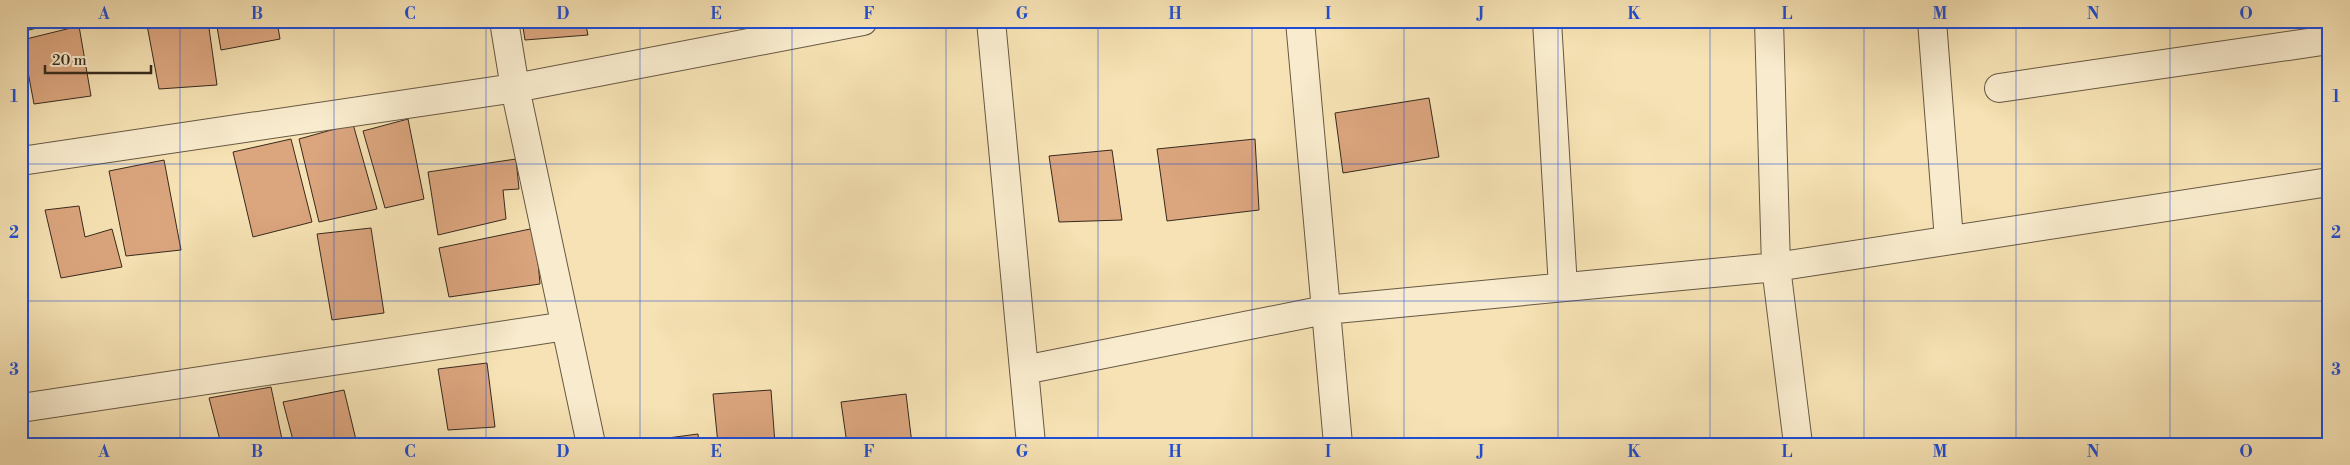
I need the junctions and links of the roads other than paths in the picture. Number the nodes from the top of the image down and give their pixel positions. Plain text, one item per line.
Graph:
1 (504, 21) edge
2 (863, 21) edge
3 (991, 21) edge
4 (1300, 21) edge
5 (1547, 21) edge
6 (1769, 21) edge
7 (1932, 21) edge
8 (2329, 40) edge
9 (515, 88) junction
10 (1999, 88) dead end
11 (21, 161) edge
12 (2329, 182) edge
13 (1949, 240) junction
14 (1776, 266) junction
15 (1563, 287) junction
16 (1325, 310) junction
17 (566, 326) junction
18 (1024, 370) junction
19 (21, 408) edge
20 (591, 444) edge
21 (1031, 444) edge
22 (1338, 444) edge
23 (1798, 444) edge

1 - 9 street
2 - 9 street
3 - 18 street
4 - 16 street
5 - 15 street
6 - 14 street
7 - 13 street
8 - 10 street
9 - 11 street
9 - 17 street
12 - 13 street
13 - 14 street
14 - 15 street
14 - 23 street
15 - 16 street
16 - 18 street
16 - 22 street
17 - 19 street
17 - 20 street
18 - 21 street

